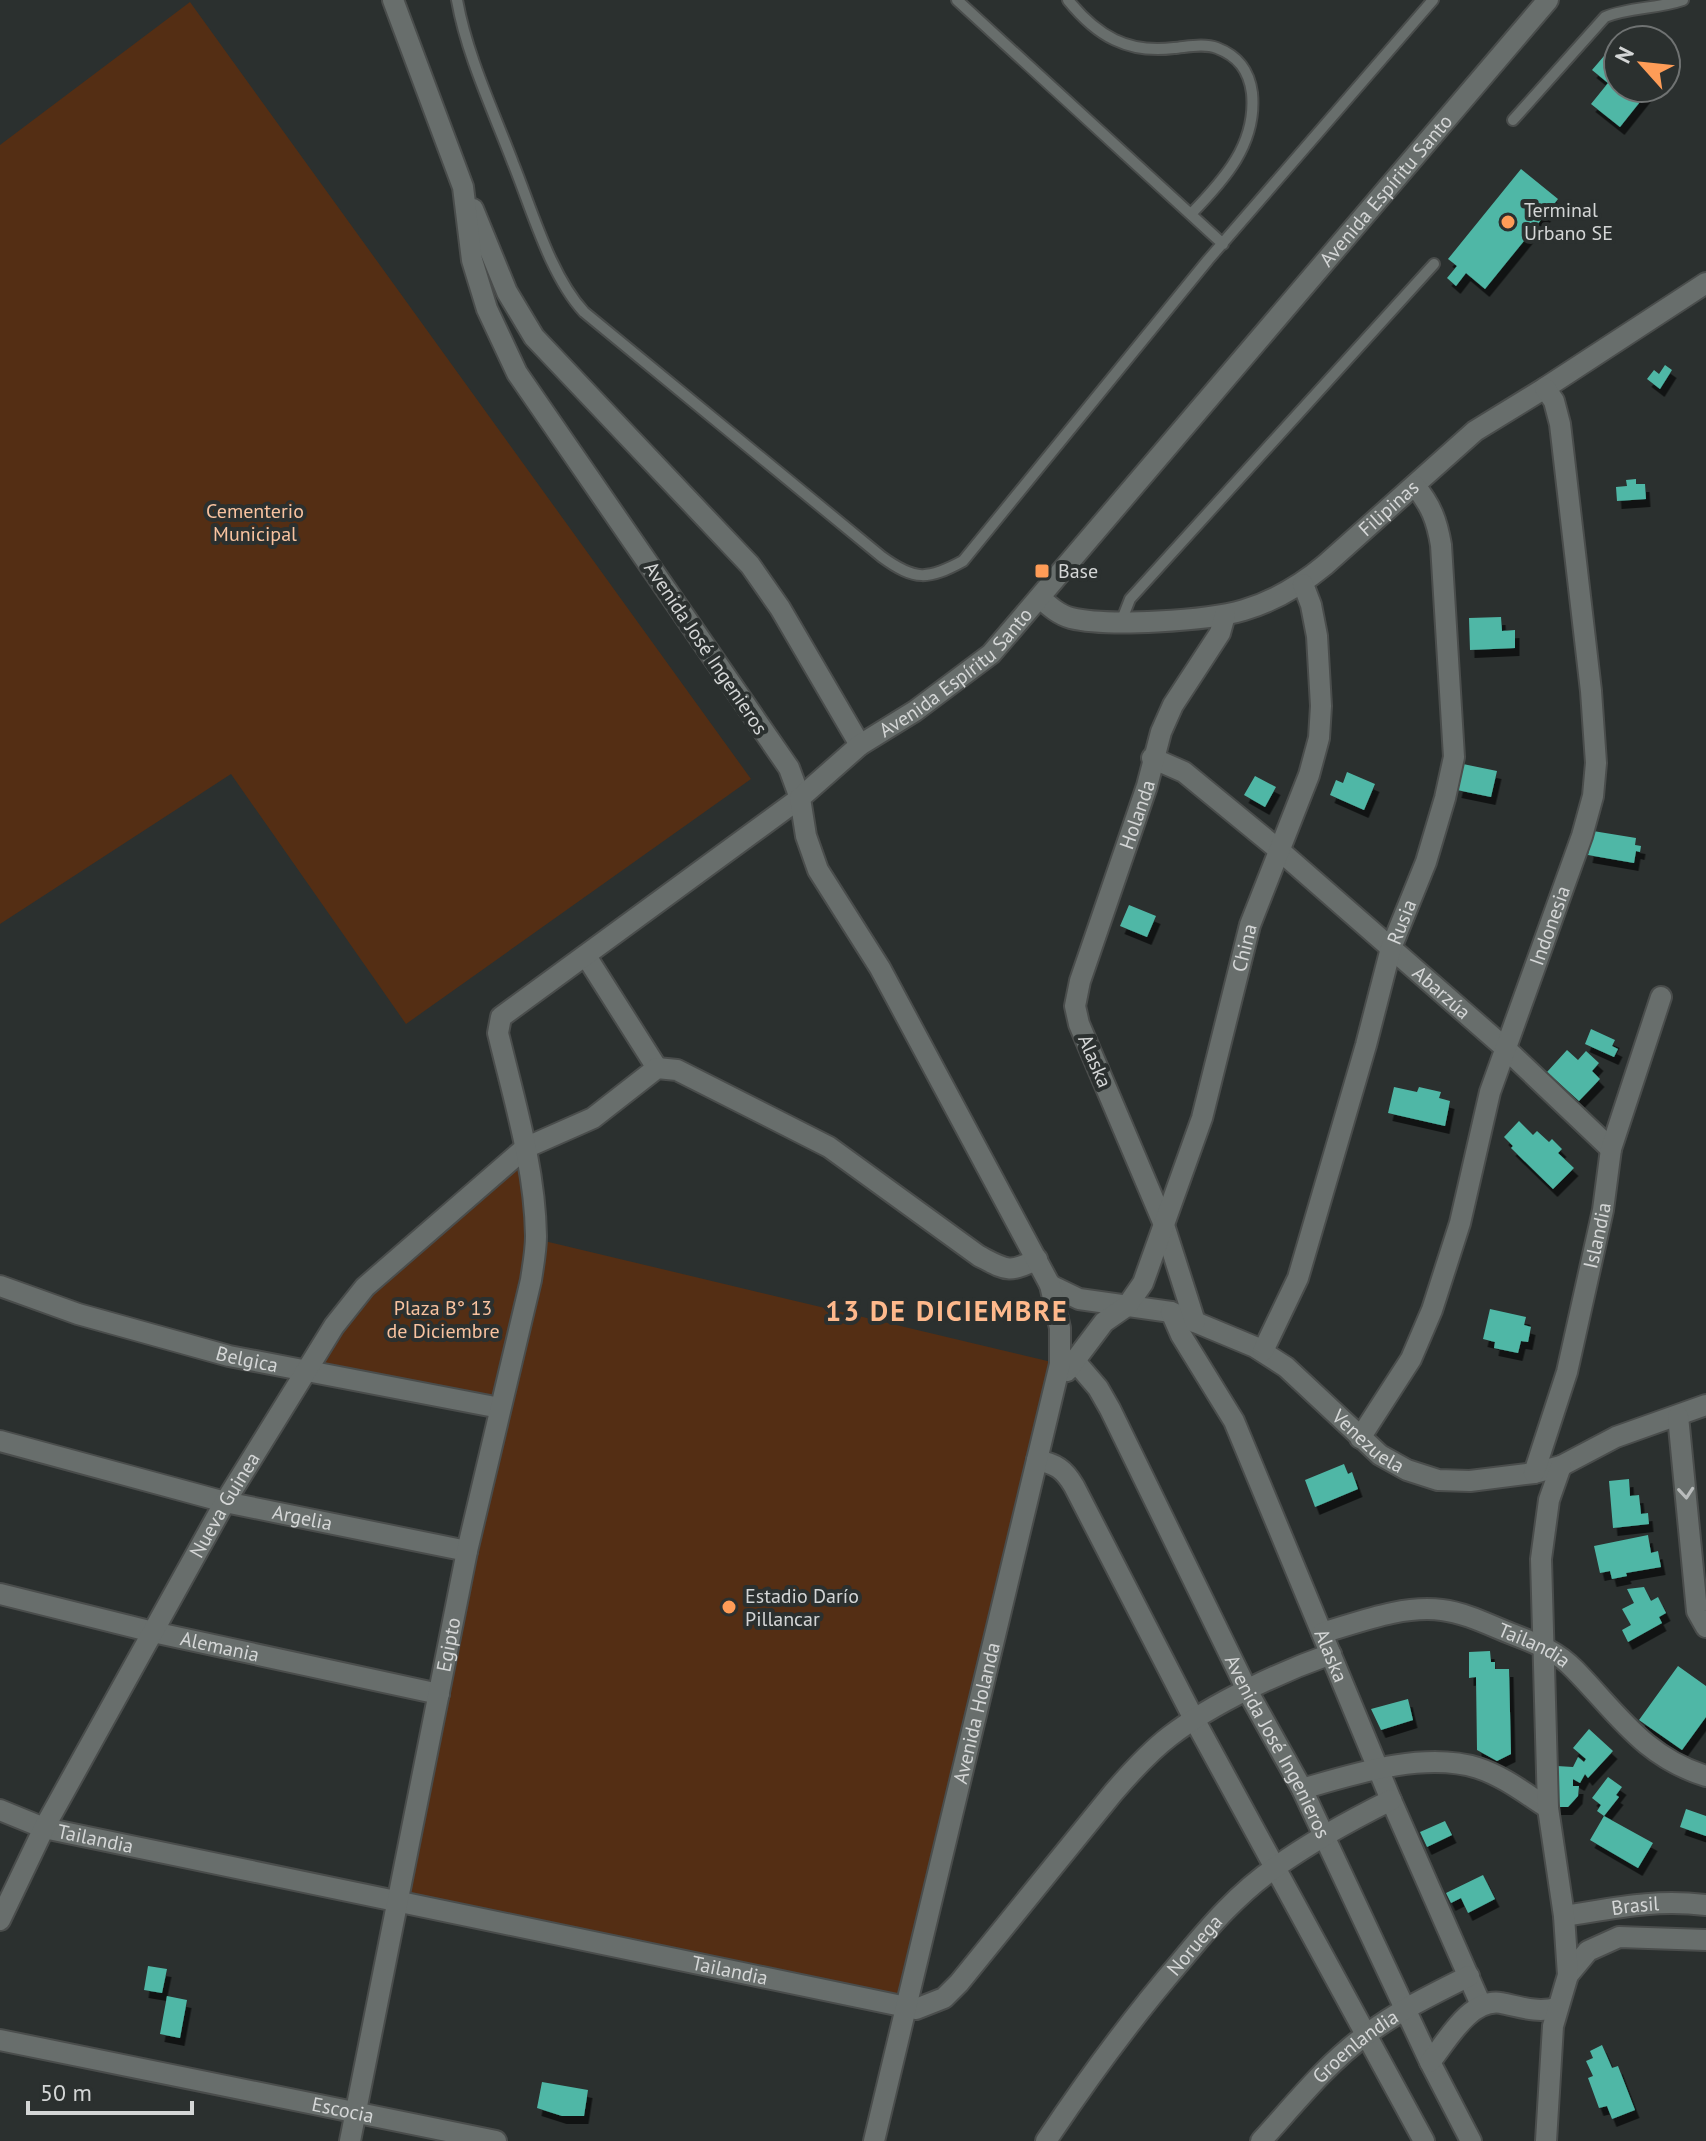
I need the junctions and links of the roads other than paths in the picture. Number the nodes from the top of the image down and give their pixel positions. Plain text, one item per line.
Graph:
1 (393, 0) edge
2 (457, 0) edge
3 (957, 0) edge
4 (1068, 0) edge
5 (1433, 0) edge
6 (1548, 0) edge
7 (1683, 0) edge
8 (1513, 120) dead end
9 (463, 187) junction
10 (1191, 214) junction
11 (1223, 244) junction
12 (1434, 264) dead end
13 (1704, 285) edge
14 (1545, 388) junction
15 (1415, 486) junction
16 (1303, 584) junction
17 (1040, 598) junction
18 (1225, 615) junction
19 (1121, 622) junction
20 (860, 745) junction
21 (1152, 758) junction
22 (800, 798) junction
23 (1279, 850) junction
24 (1391, 948) junction
25 (586, 956) junction
26 (1661, 997) dead end
27 (1079, 1024) joint
28 (1504, 1047) junction
29 (657, 1068) junction
30 (525, 1148) junction
31 (1611, 1149) junction
32 (1163, 1222) junction
33 (1037, 1259) junction
34 (1050, 1285) junction
35 (0, 1286) edge
36 (1127, 1306) junction
37 (1171, 1312) junction
38 (1195, 1322) junction
39 (1263, 1351) junction
40 (1074, 1360) junction
41 (304, 1372) junction
42 (1053, 1391) junction
43 (1706, 1405) edge
44 (500, 1408) junction
45 (1678, 1416) junction
46 (1360, 1438) junction
47 (0, 1441) edge
48 (1037, 1460) junction
49 (1561, 1466) junction
50 (1534, 1473) junction
51 (225, 1502) junction
52 (467, 1551) junction
53 (0, 1594) edge
54 (1706, 1627) edge
55 (153, 1632) junction
56 (1322, 1633) junction
57 (1544, 1647) junction
58 (1331, 1654) junction
59 (1248, 1692) junction
60 (439, 1694) junction
61 (1194, 1719) junction
62 (1378, 1769) junction
63 (1706, 1776) edge
64 (1302, 1789) junction
65 (1391, 1800) junction
66 (1548, 1808) junction
67 (0, 1810) edge
68 (44, 1828) junction
69 (1322, 1836) junction
70 (1275, 1867) junction
71 (398, 1903) junction
72 (1706, 1905) edge
73 (1564, 1916) junction
74 (0, 1920) edge
75 (1706, 1940) edge
76 (1568, 1975) junction
77 (1469, 1976) junction
78 (1481, 2005) junction
79 (1557, 2008) junction
80 (906, 2009) junction
81 (1404, 2009) junction
82 (1367, 2034) junction
83 (0, 2040) edge
84 (1430, 2062) junction
85 (356, 2113) junction
86 (350, 2141) edge
87 (496, 2141) edge
88 (874, 2141) edge
89 (1046, 2141) edge
90 (1261, 2141) edge
91 (1424, 2141) edge
92 (1471, 2141) edge
93 (1546, 2141) edge

1 - 9 street, Avenida José Ingenieros
2 - 11 lane
3 - 10 lane
4 - 10 lane
5 - 11 lane
6 - 17 street, Avenida Espíritu Santo
7 - 8 lane
9 - 20 street
9 - 22 street, Avenida José Ingenieros
10 - 11 lane
12 - 19 lane
13 - 14 street, Filipinas
14 - 15 street, Filipinas
14 - 28 street, Indonesia
15 - 16 street, Filipinas
15 - 24 street, Rusia
16 - 18 street, Filipinas
16 - 23 street, China
17 - 19 street, Filipinas
17 - 20 street, Avenida Espíritu Santo
18 - 19 street, Filipinas
18 - 21 street, Holanda
20 - 22 street, Avenida Espíritu Santo
21 - 23 street, Abarzúa
21 - 27 street, Holanda
22 - 25 street, Avenida Espíritu Santo
22 - 33 street, Avenida José Ingenieros
23 - 24 street, Abarzúa
23 - 32 street, China
24 - 28 street, Abarzúa
24 - 39 street, Rusia
25 - 29 street
25 - 30 street, Avenida Espíritu Santo
26 - 31 street, Islandia
27 - 32 street, Alaska
28 - 31 street, Abarzúa
28 - 46 street, Indonesia
29 - 30 street, Nueva Guinea
29 - 33 street
30 - 41 street, Nueva Guinea
30 - 44 street, Egipto
31 - 50 street, Islandia
32 - 36 street, China
32 - 38 street, Alaska
33 - 34 street, Avenida José Ingenieros
34 - 36 street, Venezuela
34 - 42 street, Avenida Holanda
35 - 41 street, Belgica
36 - 37 street, Venezuela
36 - 40 street
37 - 38 street, Venezuela
37 - 56 street, Alaska
38 - 39 street, Venezuela
39 - 46 street, Venezuela
40 - 42 street
40 - 59 street, Avenida José Ingenieros
41 - 44 street, Belgica
41 - 51 street, Nueva Guinea
42 - 48 street, Avenida Holanda
43 - 45 street, Venezuela
44 - 52 street, Egipto
45 - 49 street, Venezuela
45 -> 54 street
46 - 50 street, Venezuela
47 - 51 street, Argelia
48 - 61 street
48 - 80 street, Avenida Holanda
49 - 50 street, Venezuela
49 - 57 street
51 - 52 street, Argelia
51 - 55 street, Nueva Guinea
52 - 60 street, Egipto
53 - 55 street, Alemania
55 - 60 street, Alemania
55 - 68 street, Nueva Guinea
56 - 57 street, Tailandia
56 - 58 street, Alaska
57 - 63 street, Tailandia
57 - 66 street
58 - 59 street, Tailandia
58 - 62 street, Alaska
59 - 61 street, Tailandia
59 - 64 street, Avenida José Ingenieros
60 - 71 street, Egipto
61 - 70 street
61 - 80 street, Tailandia
62 - 64 street
62 - 65 street, Alaska
62 - 66 street
64 - 69 street, Avenida José Ingenieros
65 - 69 street, Noruega
65 - 77 street, Alaska
66 - 73 street
67 - 68 street, Tailandia
68 - 71 street, Tailandia
68 - 74 street, Nueva Guinea
69 - 70 street, Noruega
69 - 81 street, Avenida José Ingenieros
70 - 82 street
70 - 89 street, Noruega
71 - 80 street, Tailandia
71 - 85 street, Egipto
72 - 73 street, Brasil
73 - 76 street
75 - 76 street
76 - 79 street
77 - 78 street, Alaska
77 - 81 street, Groenlandia
78 - 79 street
78 - 84 street
79 - 93 street
80 - 88 street, Avenida Holanda
81 - 82 street, Groenlandia
81 - 84 street, Avenida José Ingenieros
82 - 90 street, Groenlandia
82 - 91 street
83 - 85 street, Escocia
84 - 92 street, Avenida José Ingenieros
85 - 86 street, Egipto
85 - 87 street, Escocia

